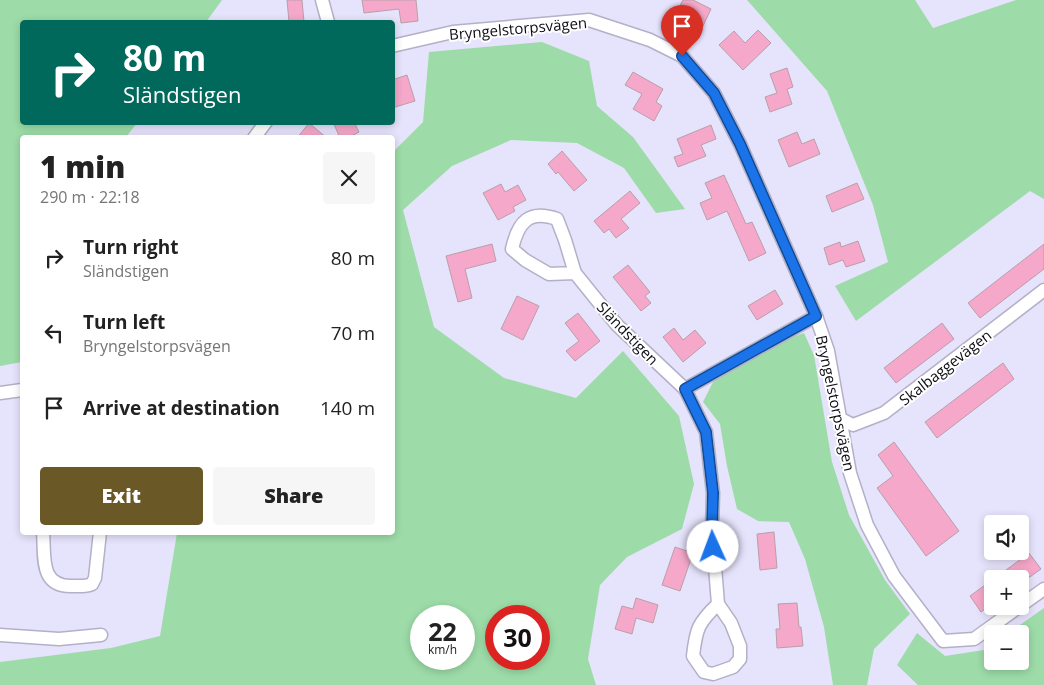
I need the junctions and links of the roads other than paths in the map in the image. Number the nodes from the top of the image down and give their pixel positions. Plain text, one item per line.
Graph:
1 (322, 0) edge
2 (327, 20) edge
3 (395, 45) edge
4 (575, 273) junction
5 (1044, 290) edge
6 (816, 316) junction
7 (685, 389) junction
8 (20, 390) edge
9 (0, 393) edge
10 (839, 418) junction
11 (44, 535) edge
12 (100, 535) edge
13 (1044, 589) edge
14 (1029, 600) edge
15 (718, 604) junction
16 (1007, 615) edge
17 (101, 635) dead end
18 (0, 636) edge

1 - 2 street
3 - 6 street, Bryngelstorpsvägen
4 - 4 street, Sländstigen
4 - 7 street, Sländstigen
5 - 10 street, Skalbaggevägen
6 - 7 street
6 - 10 street, Bryngelstorpsvägen
7 - 15 street, Sländstigen
8 - 9 street
10 - 16 street, Bryngelstorpsvägen
11 - 12 street
13 - 14 street, Bryngelstorpsvägen
15 - 15 street, Sländstigen
17 - 18 street

